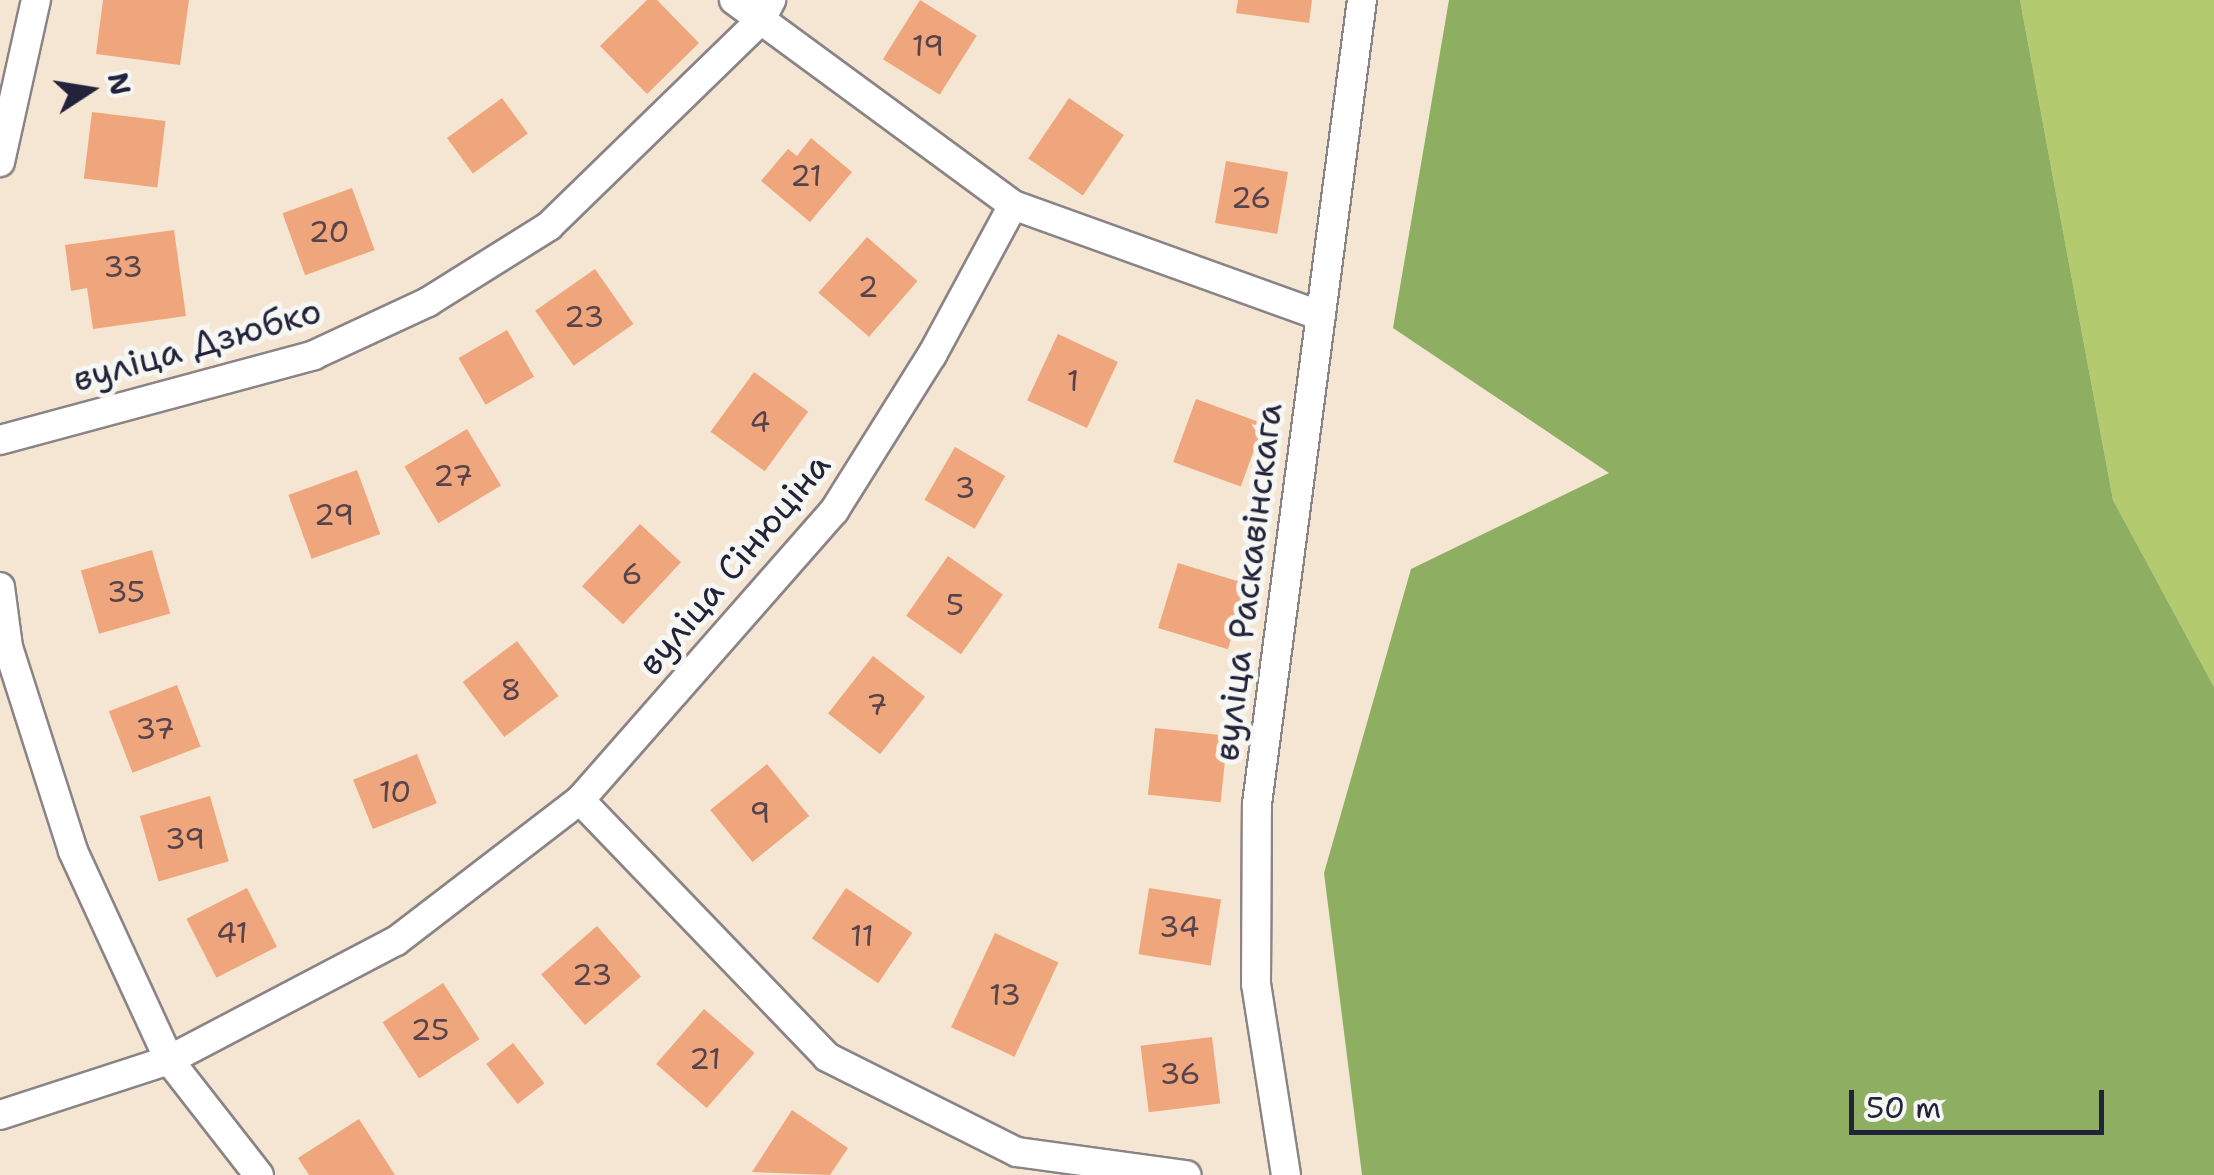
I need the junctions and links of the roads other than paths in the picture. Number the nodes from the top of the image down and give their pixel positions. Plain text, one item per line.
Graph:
1 (36, 0) edge
2 (734, 0) edge
3 (1362, 0) edge
4 (765, 10) edge
5 (0, 162) edge
6 (1014, 204) junction
7 (1320, 316) junction
8 (0, 440) edge
9 (0, 587) edge
10 (580, 800) junction
11 (169, 1060) junction
12 (0, 1116) edge
13 (259, 1175) edge
14 (1186, 1175) edge
15 (1286, 1175) edge

1 - 5 street
2 - 4 street
3 - 7 street, вуліца Раскавінскага
4 - 6 street
4 - 8 street, вуліца Дзюбко
6 - 7 street
6 - 10 street, вуліца Сінюціна
7 - 15 street, вуліца Раскавінскага
9 - 11 street
10 - 11 street, вуліца Сінюціна
10 - 14 street
11 - 12 street, вуліца Сінюціна
11 - 13 street

